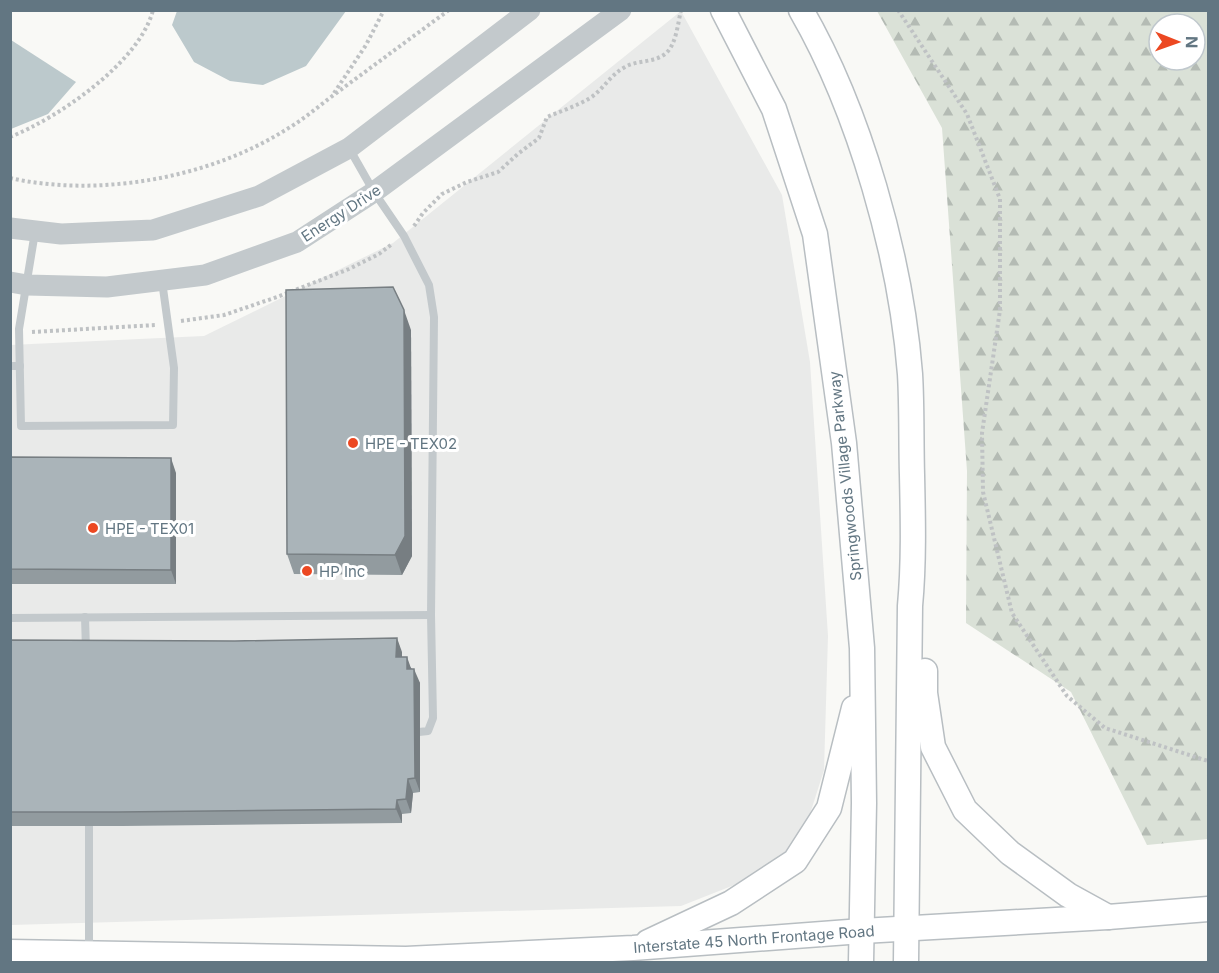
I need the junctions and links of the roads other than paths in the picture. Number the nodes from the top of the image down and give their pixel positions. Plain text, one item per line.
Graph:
1 (530, 10) edge
2 (621, 10) edge
3 (723, 10) edge
4 (801, 10) edge
5 (349, 148) junction
6 (374, 192) junction
7 (10, 228) edge
8 (35, 231) junction
9 (162, 280) junction
10 (19, 283) edge
11 (15, 366) edge
12 (10, 426) edge
13 (21, 426) junction
14 (914, 573) junction
15 (431, 615) junction
16 (85, 617) junction
17 (10, 618) edge
18 (86, 654) edge
19 (863, 674) junction
20 (420, 732) dead end
21 (89, 826) edge
22 (1209, 909) edge
23 (1108, 917) junction
24 (907, 928) junction
25 (862, 931) junction
26 (633, 948) junction
27 (10, 952) edge
28 (89, 953) junction
29 (861, 963) edge
30 (906, 963) edge

1 - 5 street
2 - 6 street, Energy Drive
3 - 19 main road, Springwoods Village Parkway
4 - 14 main road
5 - 6 lane
5 - 8 street
6 - 9 street, Energy Drive
6 - 15 lane
7 - 8 street
8 - 10 lane
9 - 10 street, Energy Drive
9 - 13 lane
10 - 11 lane
11 - 13 lane
12 - 13 lane
14 - 23 main road
14 - 24 main road
15 - 16 lane
15 - 20 lane
16 - 17 lane
16 - 18 lane
19 - 25 main road, Springwoods Village Parkway
19 - 26 main road
21 - 28 lane
22 - 23 main road, Interstate 45 North Frontage Road
23 - 24 main road, Interstate 45 North Frontage Road
24 - 25 main road, Interstate 45 North Frontage Road
24 - 30 main road
25 - 26 main road, Interstate 45 North Frontage Road
25 - 29 main road, Springwoods Village Parkway
26 - 28 main road, Interstate 45 North Frontage Road
27 - 28 main road, Interstate 45 North Frontage Road

